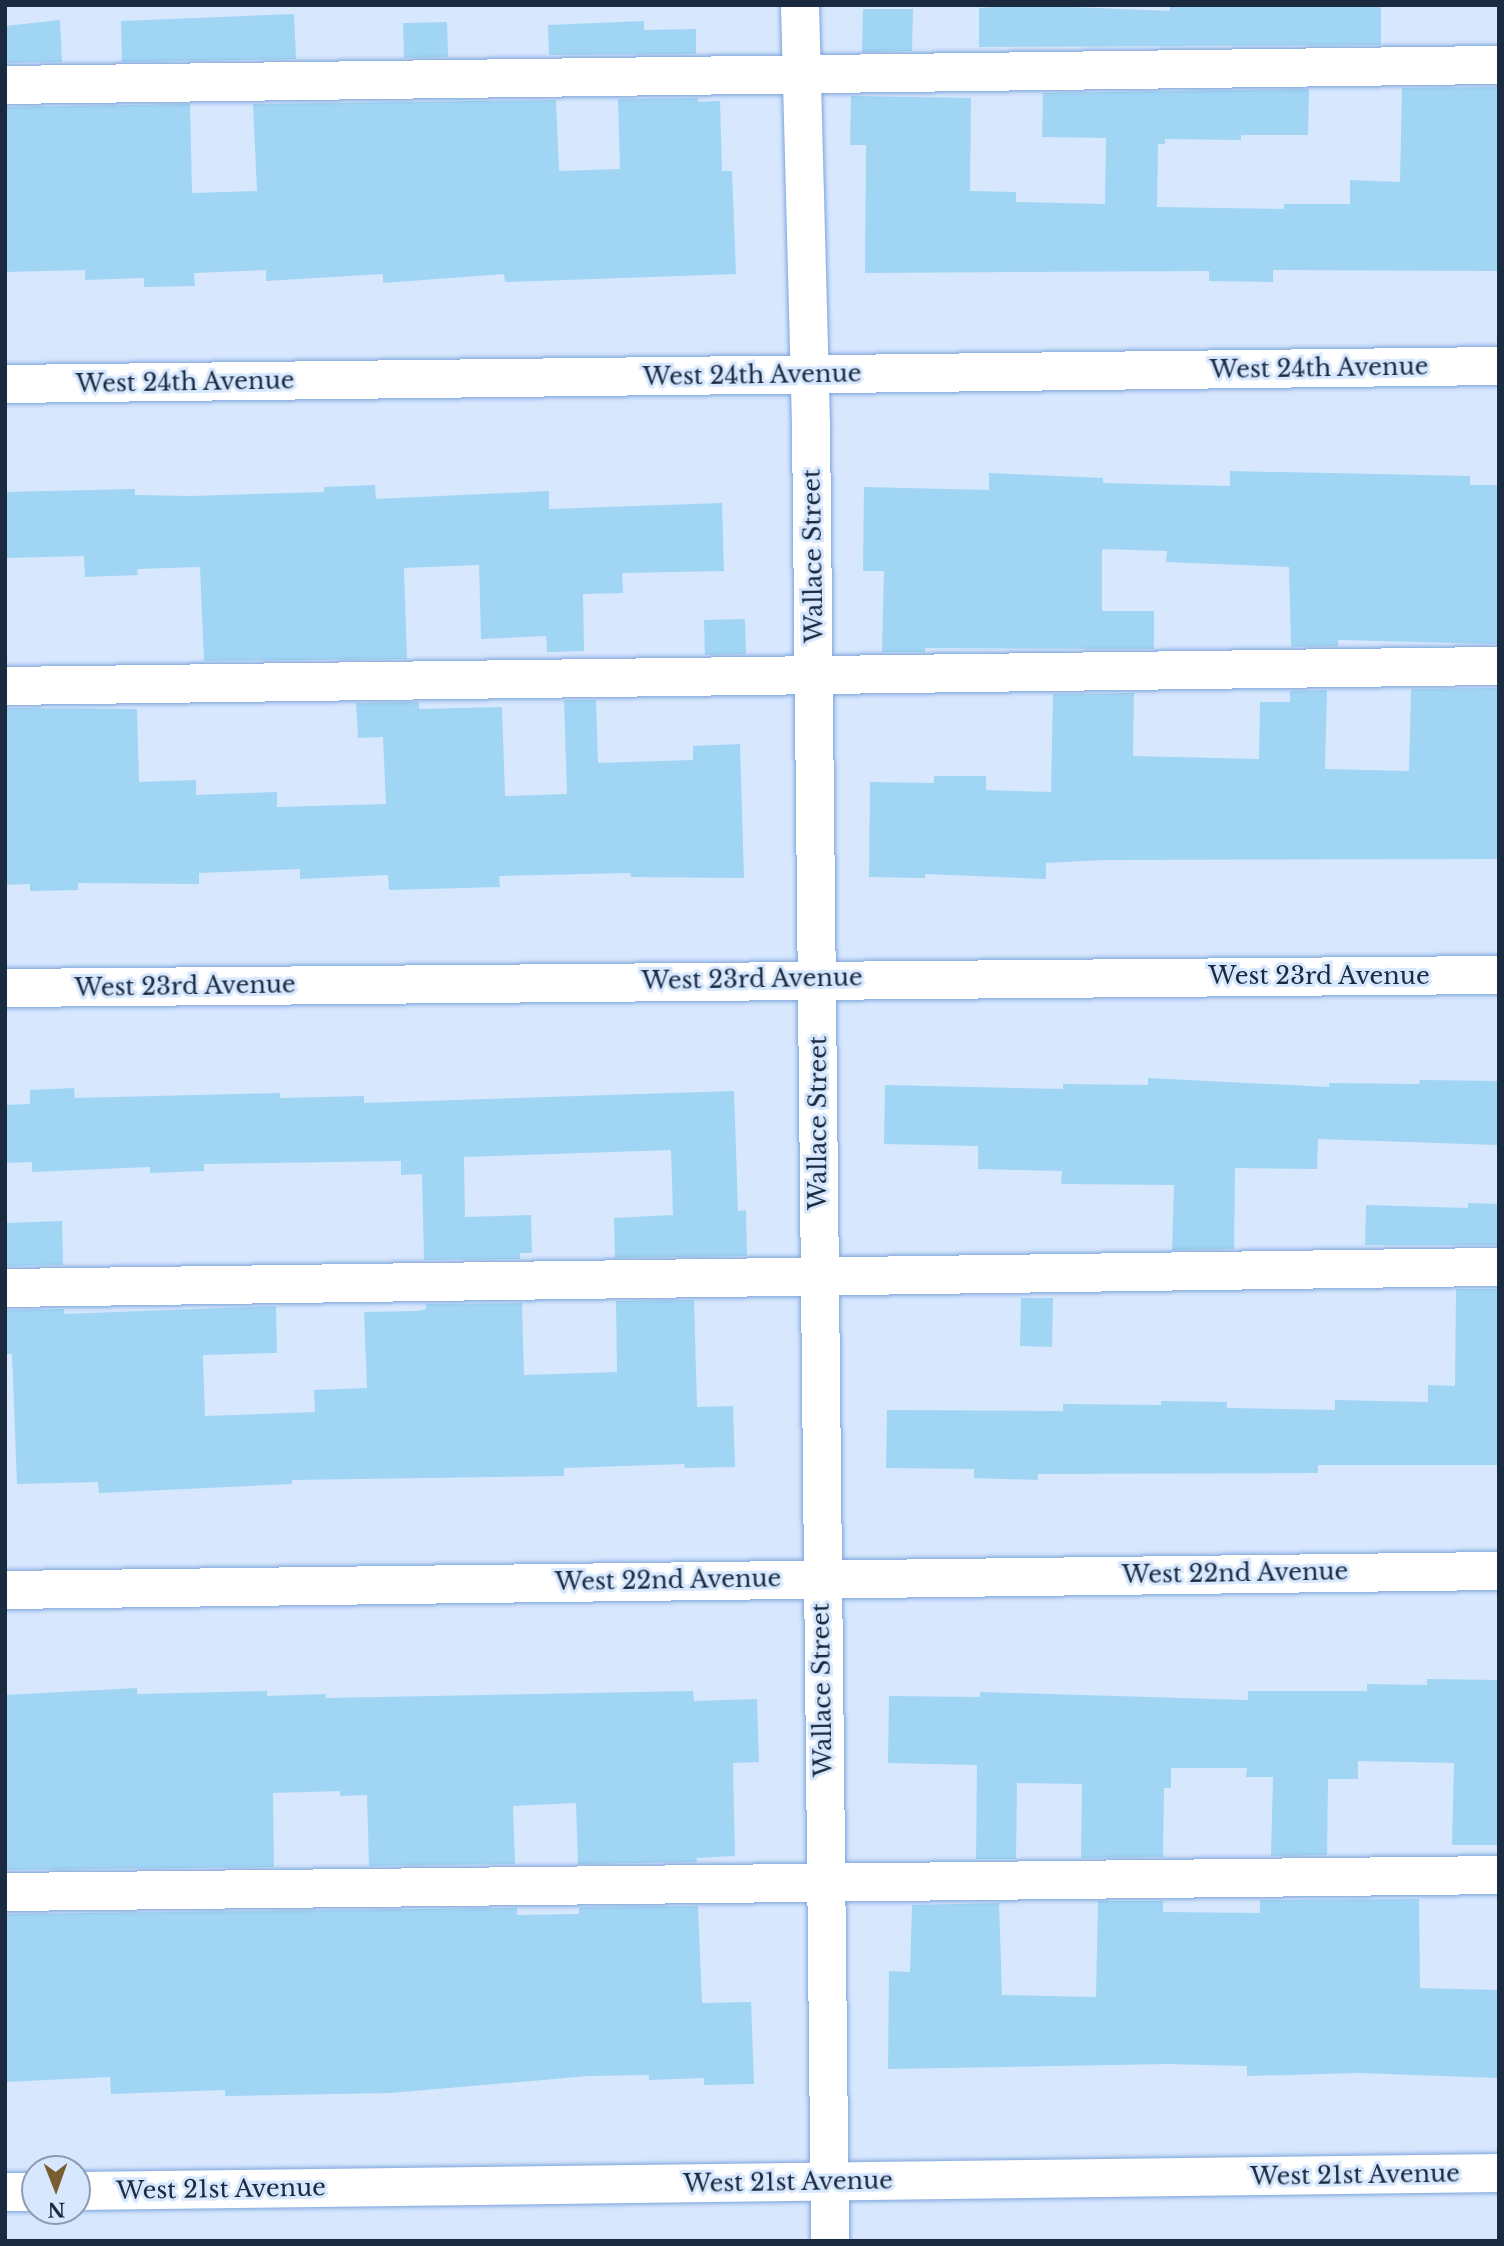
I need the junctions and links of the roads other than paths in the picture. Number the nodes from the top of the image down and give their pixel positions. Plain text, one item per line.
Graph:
1 (800, 5) edge
2 (1499, 65) edge
3 (800, 73) junction
4 (5, 85) edge
5 (1499, 366) edge
6 (808, 374) junction
7 (5, 384) edge
8 (1499, 666) edge
9 (814, 675) junction
10 (5, 686) edge
11 (1499, 975) edge
12 (816, 978) junction
13 (5, 988) edge
14 (1499, 1268) edge
15 (818, 1278) junction
16 (5, 1288) edge
17 (1499, 1570) edge
18 (820, 1578) junction
19 (5, 1590) edge
20 (1499, 1875) edge
21 (827, 1884) junction
22 (5, 1892) edge
23 (1499, 2173) edge
24 (829, 2181) junction
25 (91, 2192) edge
26 (830, 2241) edge

1 - 3 street, Wallace Street
2 - 3 street
3 - 4 street
3 - 6 street, Wallace Street
5 - 6 street, West 24th Avenue
6 - 7 street, West 24th Avenue
6 - 9 street, Wallace Street
8 - 9 street
9 - 10 street
9 - 12 street, Wallace Street
11 - 12 street, West 23rd Avenue
12 - 13 street, West 23rd Avenue
12 - 15 street, Wallace Street
14 - 15 street
15 - 16 street
15 - 18 street, Wallace Street
17 - 18 street, West 22nd Avenue
18 - 19 street, West 22nd Avenue
18 - 21 street, Wallace Street
20 - 21 street
21 - 22 street
21 - 24 street, Wallace Street
23 - 24 street, West 21st Avenue
24 - 25 street, West 21st Avenue
24 - 26 street, Wallace Street

